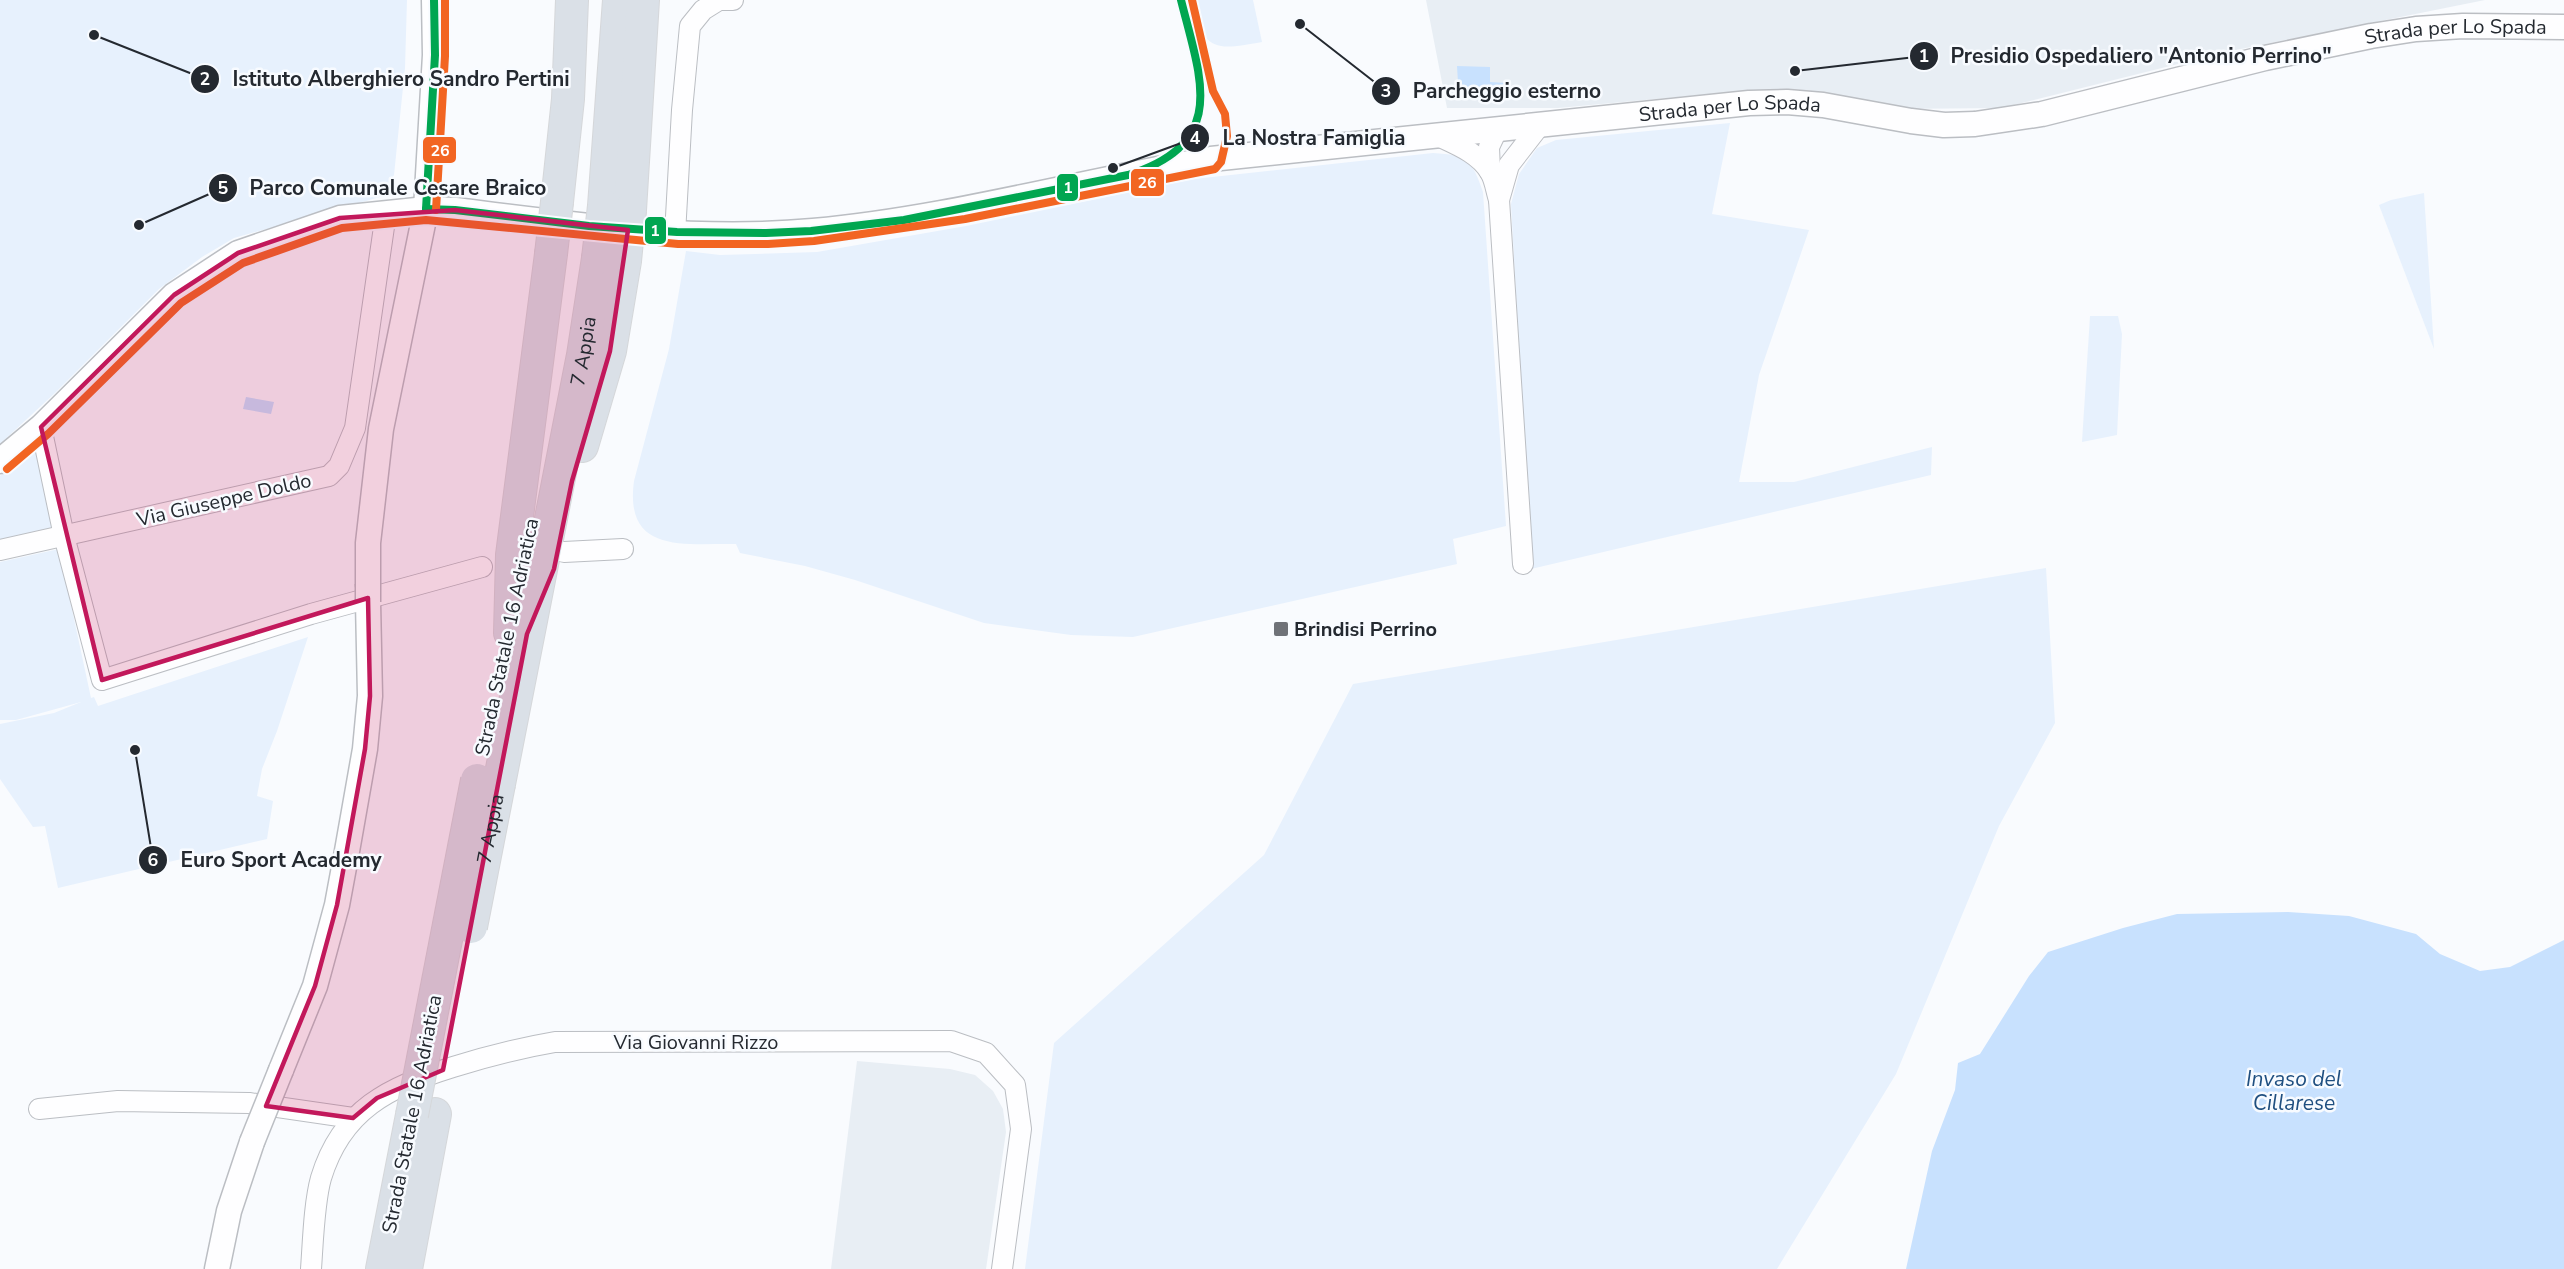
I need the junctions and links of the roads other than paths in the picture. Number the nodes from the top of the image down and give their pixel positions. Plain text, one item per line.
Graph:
1 (434, 0) edge
2 (573, 0) edge
3 (597, 0) edge
4 (619, 0) edge
5 (643, 0) edge
6 (733, 0) edge
7 (2564, 27) edge
8 (1540, 125) junction
9 (1497, 130) junction
10 (1436, 135) junction
11 (1509, 165) junction
12 (1490, 172) junction
13 (1499, 200) junction
14 (593, 206) junction
15 (426, 208) junction
16 (386, 213) junction
17 (675, 234) junction
18 (588, 257) junction
19 (41, 427) junction
20 (0, 461) edge
21 (64, 536) junction
22 (623, 549) dead end
23 (0, 550) edge
24 (564, 552) dead end
25 (1523, 564) dead end
26 (482, 567) dead end
27 (519, 633) junction
28 (39, 1109) dead end
29 (423, 1114) junction
30 (353, 1118) junction
31 (217, 1269) edge
32 (311, 1269) edge
33 (382, 1269) edge
34 (406, 1269) edge
35 (1002, 1269) edge

1 - 15 street
2 - 14 highway
3 - 14 highway
4 - 14 highway
5 - 14 highway
6 - 17 street
7 - 8 street, Strada per Lo Spada
8 - 9 street, Strada per Lo Spada
8 - 11 street
9 - 10 street, Strada per Lo Spada
9 - 11 street
9 - 12 street
10 - 12 street
10 - 17 street, Strada per Lo Spada
11 - 13 street
12 - 13 street
13 - 25 street
14 - 18 highway, bridge
14 - 18 highway, bridge
15 - 16 street, Strada per Lo Spada
15 - 17 street, Strada per Lo Spada
15 - 31 street, bridge
16 - 19 street, Strada per Lo Spada
16 - 21 street, Via Giuseppe Doldo
18 - 27 highway, 7 Appia
18 - 27 highway
19 - 20 street, Strada per Lo Spada
19 - 21 street
21 - 23 street, Via Giuseppe Doldo
21 - 26 street
22 - 24 street
27 - 29 highway, 7 Appia, bridge
28 - 30 street
29 - 33 highway, Strada Statale 16 Adriatica
29 - 34 highway, Strada Statale 16 Adriatica
30 - 32 street, Via Giovanni Rizzo
30 - 35 street, Via Giovanni Rizzo

